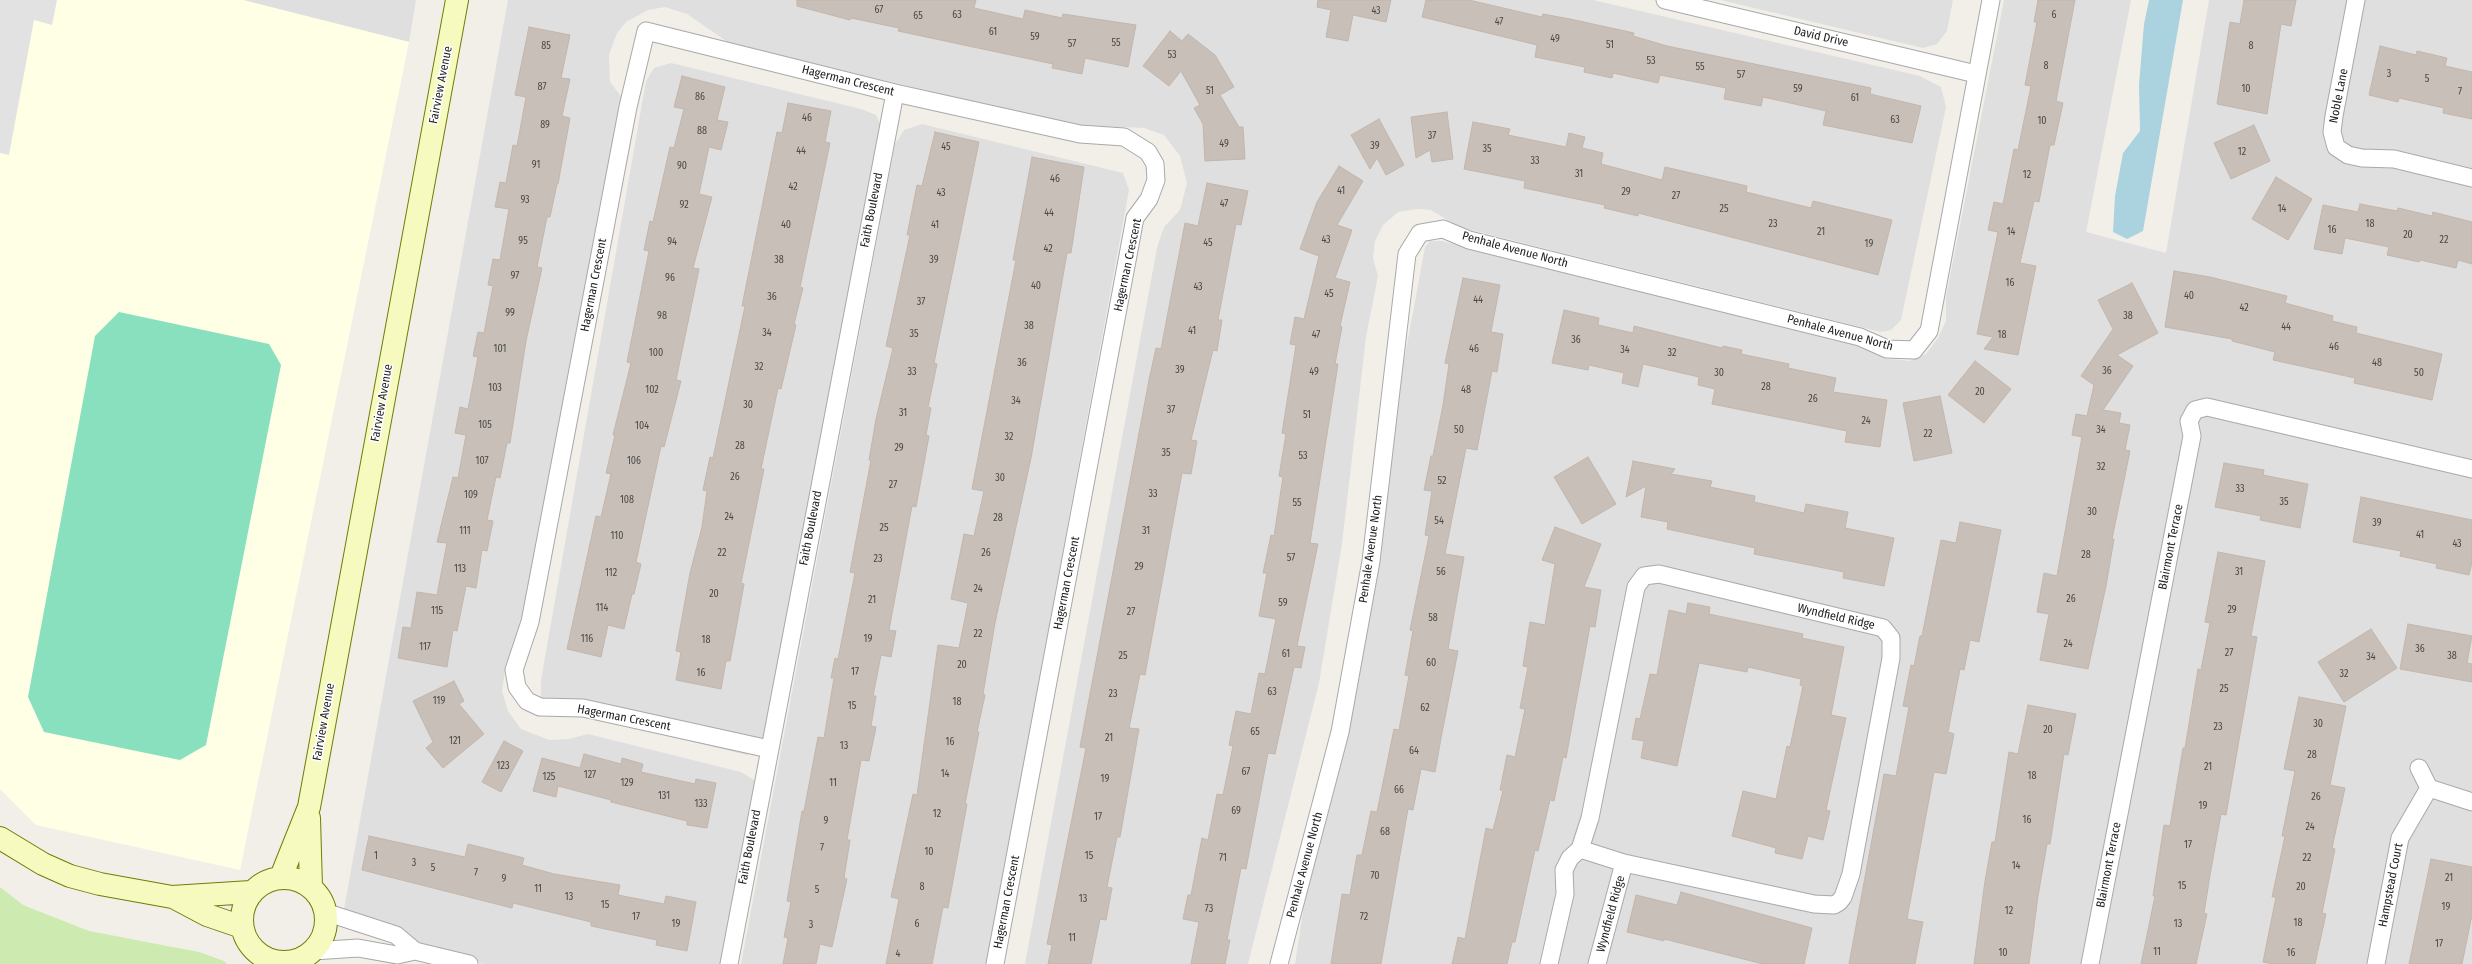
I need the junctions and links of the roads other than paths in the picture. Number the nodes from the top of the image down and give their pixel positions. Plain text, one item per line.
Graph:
1 (457, 0) edge
2 (1665, 0) edge
3 (1991, 0) edge
4 (2356, 0) edge
5 (1976, 74) junction
6 (894, 93) junction
7 (2472, 178) edge
8 (2472, 469) edge
9 (768, 749) junction
10 (2420, 768) dead end
11 (2429, 788) junction
12 (2472, 802) edge
13 (309, 807) junction
14 (0, 838) edge
15 (1580, 849) junction
16 (1624, 863) junction
17 (281, 877) junction
18 (311, 887) junction
19 (251, 892) junction
20 (172, 897) junction
21 (326, 912) junction
22 (242, 927) junction
23 (313, 950) junction
24 (416, 951) junction
25 (259, 959) edge
26 (289, 963) edge
27 (469, 964) edge
28 (728, 964) edge
29 (995, 964) edge
30 (1279, 964) edge
31 (1549, 964) edge
32 (1597, 964) edge
33 (2090, 964) edge
34 (2376, 964) edge

1 - 13 main road, Fairview Avenue
2 - 5 street, David Drive
3 - 5 street, Penhale Avenue North
4 - 7 street, Noble Lane
5 - 30 street, Penhale Avenue North
6 - 9 street, Faith Boulevard
6 - 9 street, Hagerman Crescent
6 - 29 street, Hagerman Crescent
8 - 33 street, Blairmont Terrace
9 - 28 street, Faith Boulevard
10 - 11 street
11 - 12 street
11 - 34 street, Hampstead Court
13 - 17 main road, Fairview Avenue
13 - 18 main road, Fairview Avenue
14 - 20 main road
15 - 16 street, Wyndfield Ridge
15 - 16 street, Wyndfield Ridge
15 - 31 street, Wyndfield Ridge
16 - 32 street, Wyndfield Ridge
17 - 18 main road
17 - 19 main road
18 - 21 main road
19 - 20 main road
19 - 22 main road
20 - 22 main road
21 - 23 main road
21 - 24 street
22 - 25 main road
23 - 24 street
23 - 26 main road
24 - 27 street
25 - 26 main road

